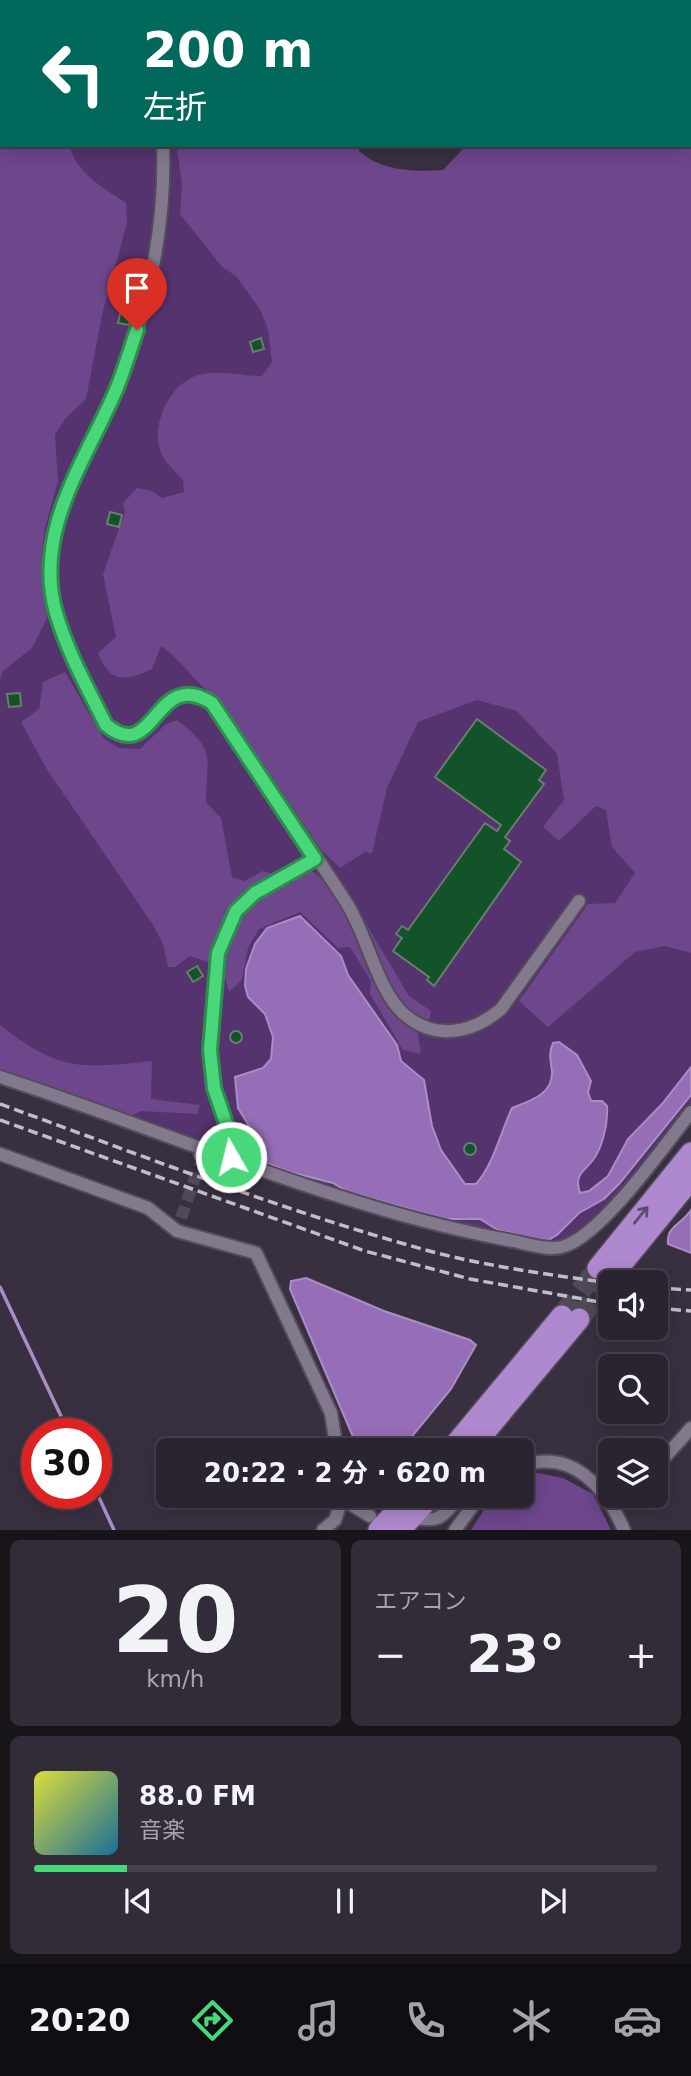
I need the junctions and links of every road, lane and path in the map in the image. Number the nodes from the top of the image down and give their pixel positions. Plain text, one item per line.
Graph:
1 (163, 147) edge
2 (315, 859) junction
3 (579, 901) dead end
4 (0, 1077) edge
5 (691, 1112) edge
6 (691, 1153) edge
7 (0, 1154) edge
8 (231, 1157) junction
9 (691, 1179) edge
10 (691, 1428) edge
11 (335, 1438) edge
12 (462, 1438) edge
13 (479, 1438) edge
14 (668, 1454) edge
15 (534, 1461) edge
16 (598, 1485) edge
17 (339, 1508) edge
18 (355, 1508) edge
19 (449, 1508) edge
20 (471, 1508) edge
21 (614, 1508) edge
22 (408, 1514) edge
23 (374, 1523) edge
24 (323, 1530) edge
25 (455, 1530) edge
26 (624, 1530) edge

1 - 2 street
2 - 3 street
2 - 8 street
4 - 8 street
5 - 8 street
9 -> 6 highway
7 - 11 street
10 - 14 street
12 - 13 highway
15 - 16 street
17 - 24 street
18 - 23 street
19 - 22 street
20 - 25 street
21 - 26 street
22 - 23 highway

